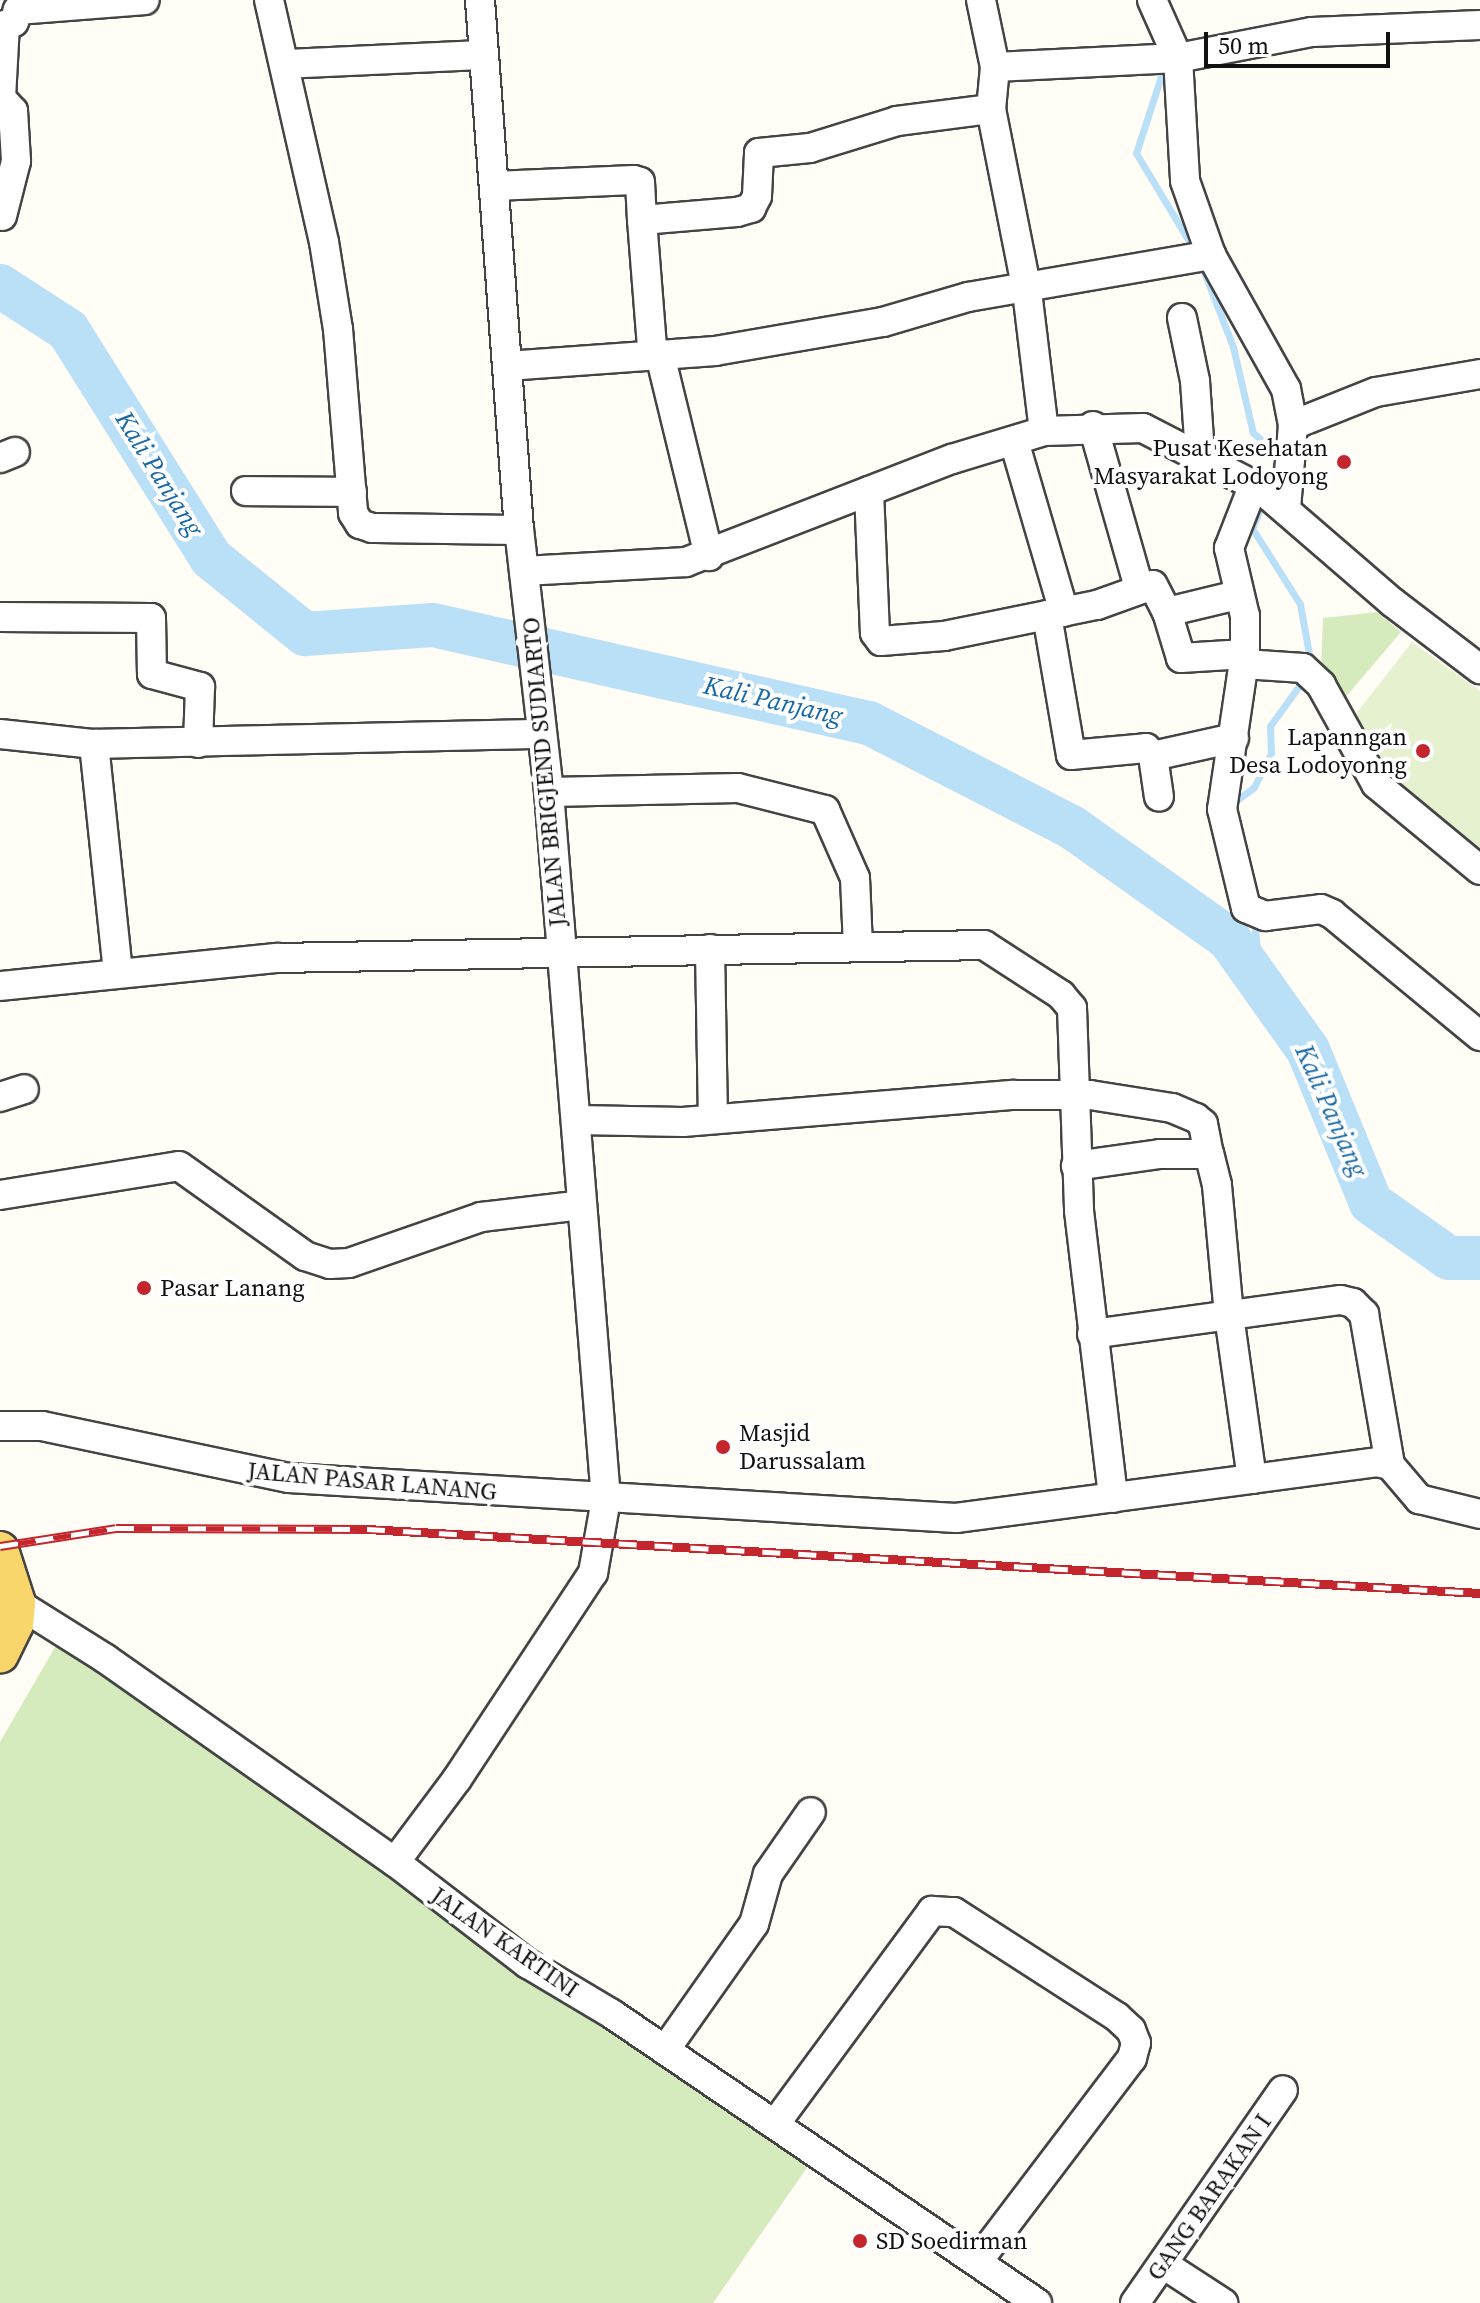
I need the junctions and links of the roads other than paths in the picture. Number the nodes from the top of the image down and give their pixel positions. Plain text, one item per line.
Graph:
1 (145, 0) edge
2 (269, 0) edge
3 (480, 0) edge
4 (981, 0) edge
5 (1152, 0) edge
6 (1480, 25) edge
7 (484, 55) junction
8 (1178, 58) junction
9 (285, 64) junction
10 (995, 67) junction
11 (991, 109) junction
12 (494, 186) junction
13 (2, 216) edge
14 (642, 220) junction
15 (1211, 255) junction
16 (1027, 291) junction
17 (1182, 318) dead end
18 (661, 359) junction
19 (507, 366) junction
20 (1480, 374) edge
21 (1293, 425) junction
22 (1093, 426) junction
23 (1044, 431) junction
24 (1014, 441) junction
25 (1200, 454) junction
26 (246, 491) dead end
27 (869, 491) junction
28 (352, 492) junction
29 (1269, 495) junction
30 (519, 530) junction
31 (709, 556) junction
32 (524, 571) junction
33 (1139, 587) junction
34 (1238, 595) junction
35 (1167, 612) junction
36 (1056, 614) junction
37 (0, 617) edge
38 (1245, 659) junction
39 (1480, 669) edge
40 (541, 721) junction
41 (0, 734) edge
42 (1234, 738) junction
43 (198, 743) junction
44 (94, 744) junction
45 (1153, 756) junction
46 (549, 792) junction
47 (1159, 797) dead end
48 (1480, 870) edge
49 (858, 946) junction
50 (710, 949) junction
51 (561, 955) junction
52 (118, 971) junction
53 (0, 986) edge
54 (1480, 1036) edge
55 (1072, 1094) junction
56 (713, 1119) junction
57 (577, 1120) junction
58 (1209, 1154) junction
59 (1076, 1166) junction
60 (0, 1195) edge
61 (581, 1205) junction
62 (1229, 1315) junction
63 (1092, 1334) junction
64 (0, 1426) edge
65 (1390, 1465) junction
66 (1252, 1479) junction
67 (1113, 1498) junction
68 (606, 1499) junction
69 (1480, 1514) edge
70 (1, 1556) edge
71 (17, 1603) junction
72 (0, 1655) edge
73 (811, 1812) dead end
74 (395, 1862) junction
75 (665, 2050) junction
76 (1283, 2090) dead end
77 (775, 2124) junction
78 (977, 2262) junction
79 (1163, 2264) junction
80 (1037, 2303) edge
81 (1135, 2303) edge
82 (1223, 2303) edge

1 - 13 street
2 - 9 street
3 - 7 street, JALAN BRIGJEND SUDIARTO
4 - 10 street
5 - 8 street
6 - 8 street
7 - 9 street
7 - 12 street, JALAN BRIGJEND SUDIARTO
8 - 10 street
8 - 15 street
9 - 28 street
10 - 11 street
11 - 14 street
11 - 16 street
12 - 14 street
12 - 19 street, JALAN BRIGJEND SUDIARTO
14 - 18 street
15 - 16 street
15 - 21 street
16 - 18 street
16 - 23 street
17 - 25 street
18 - 19 street
18 - 31 street
19 - 30 street, JALAN BRIGJEND SUDIARTO
20 - 21 street
21 - 29 street
22 - 23 street
22 - 25 street
22 - 33 street
23 - 24 street
24 - 27 street
24 - 36 street
25 - 29 street
26 - 28 street
27 - 31 street
27 - 36 street
28 - 30 street
29 - 34 street
29 - 39 street
30 - 32 street, JALAN BRIGJEND SUDIARTO
31 - 32 street
32 - 40 street, JALAN BRIGJEND SUDIARTO
33 - 35 street
33 - 36 street
34 - 35 street
34 - 38 street
35 - 38 street
36 - 45 street
37 - 43 street
38 - 42 street
38 - 48 street
40 - 43 street
40 - 46 street, JALAN BRIGJEND SUDIARTO
41 - 44 street
42 - 45 street
42 - 54 street
43 - 44 street
44 - 52 street
45 - 47 street
46 - 49 street
46 - 51 street, JALAN BRIGJEND SUDIARTO
49 - 50 street
49 - 55 street
50 - 51 street
50 - 56 street
51 - 52 street
51 - 57 street, JALAN BRIGJEND SUDIARTO
52 - 53 street
55 - 56 street
55 - 58 street
55 - 59 street
56 - 57 street
57 - 61 street, JALAN BRIGJEND SUDIARTO
58 - 59 street
58 - 62 street
59 - 63 street
60 - 61 street
61 - 68 street, JALAN BRIGJEND SUDIARTO
62 - 63 street
62 - 65 street
62 - 66 street
63 - 67 street
64 - 68 street, JALAN PASAR LANANG
65 - 66 street, JALAN PASAR LANANG
65 - 69 street
66 - 67 street, JALAN PASAR LANANG
67 - 68 street, JALAN PASAR LANANG
68 - 74 street, JALAN BRIGJEND SUDIARTO
70 - 71 main road
71 - 72 main road
71 - 74 street, JALAN KARTINI
73 - 75 street
74 - 75 street, JALAN KARTINI
75 - 77 street, JALAN KARTINI
76 - 79 street, GANG BARAKAN I
77 - 78 street, JALAN KARTINI
77 - 78 street
78 - 80 street, JALAN KARTINI
79 - 81 street, GANG BARAKAN I
79 - 82 street

